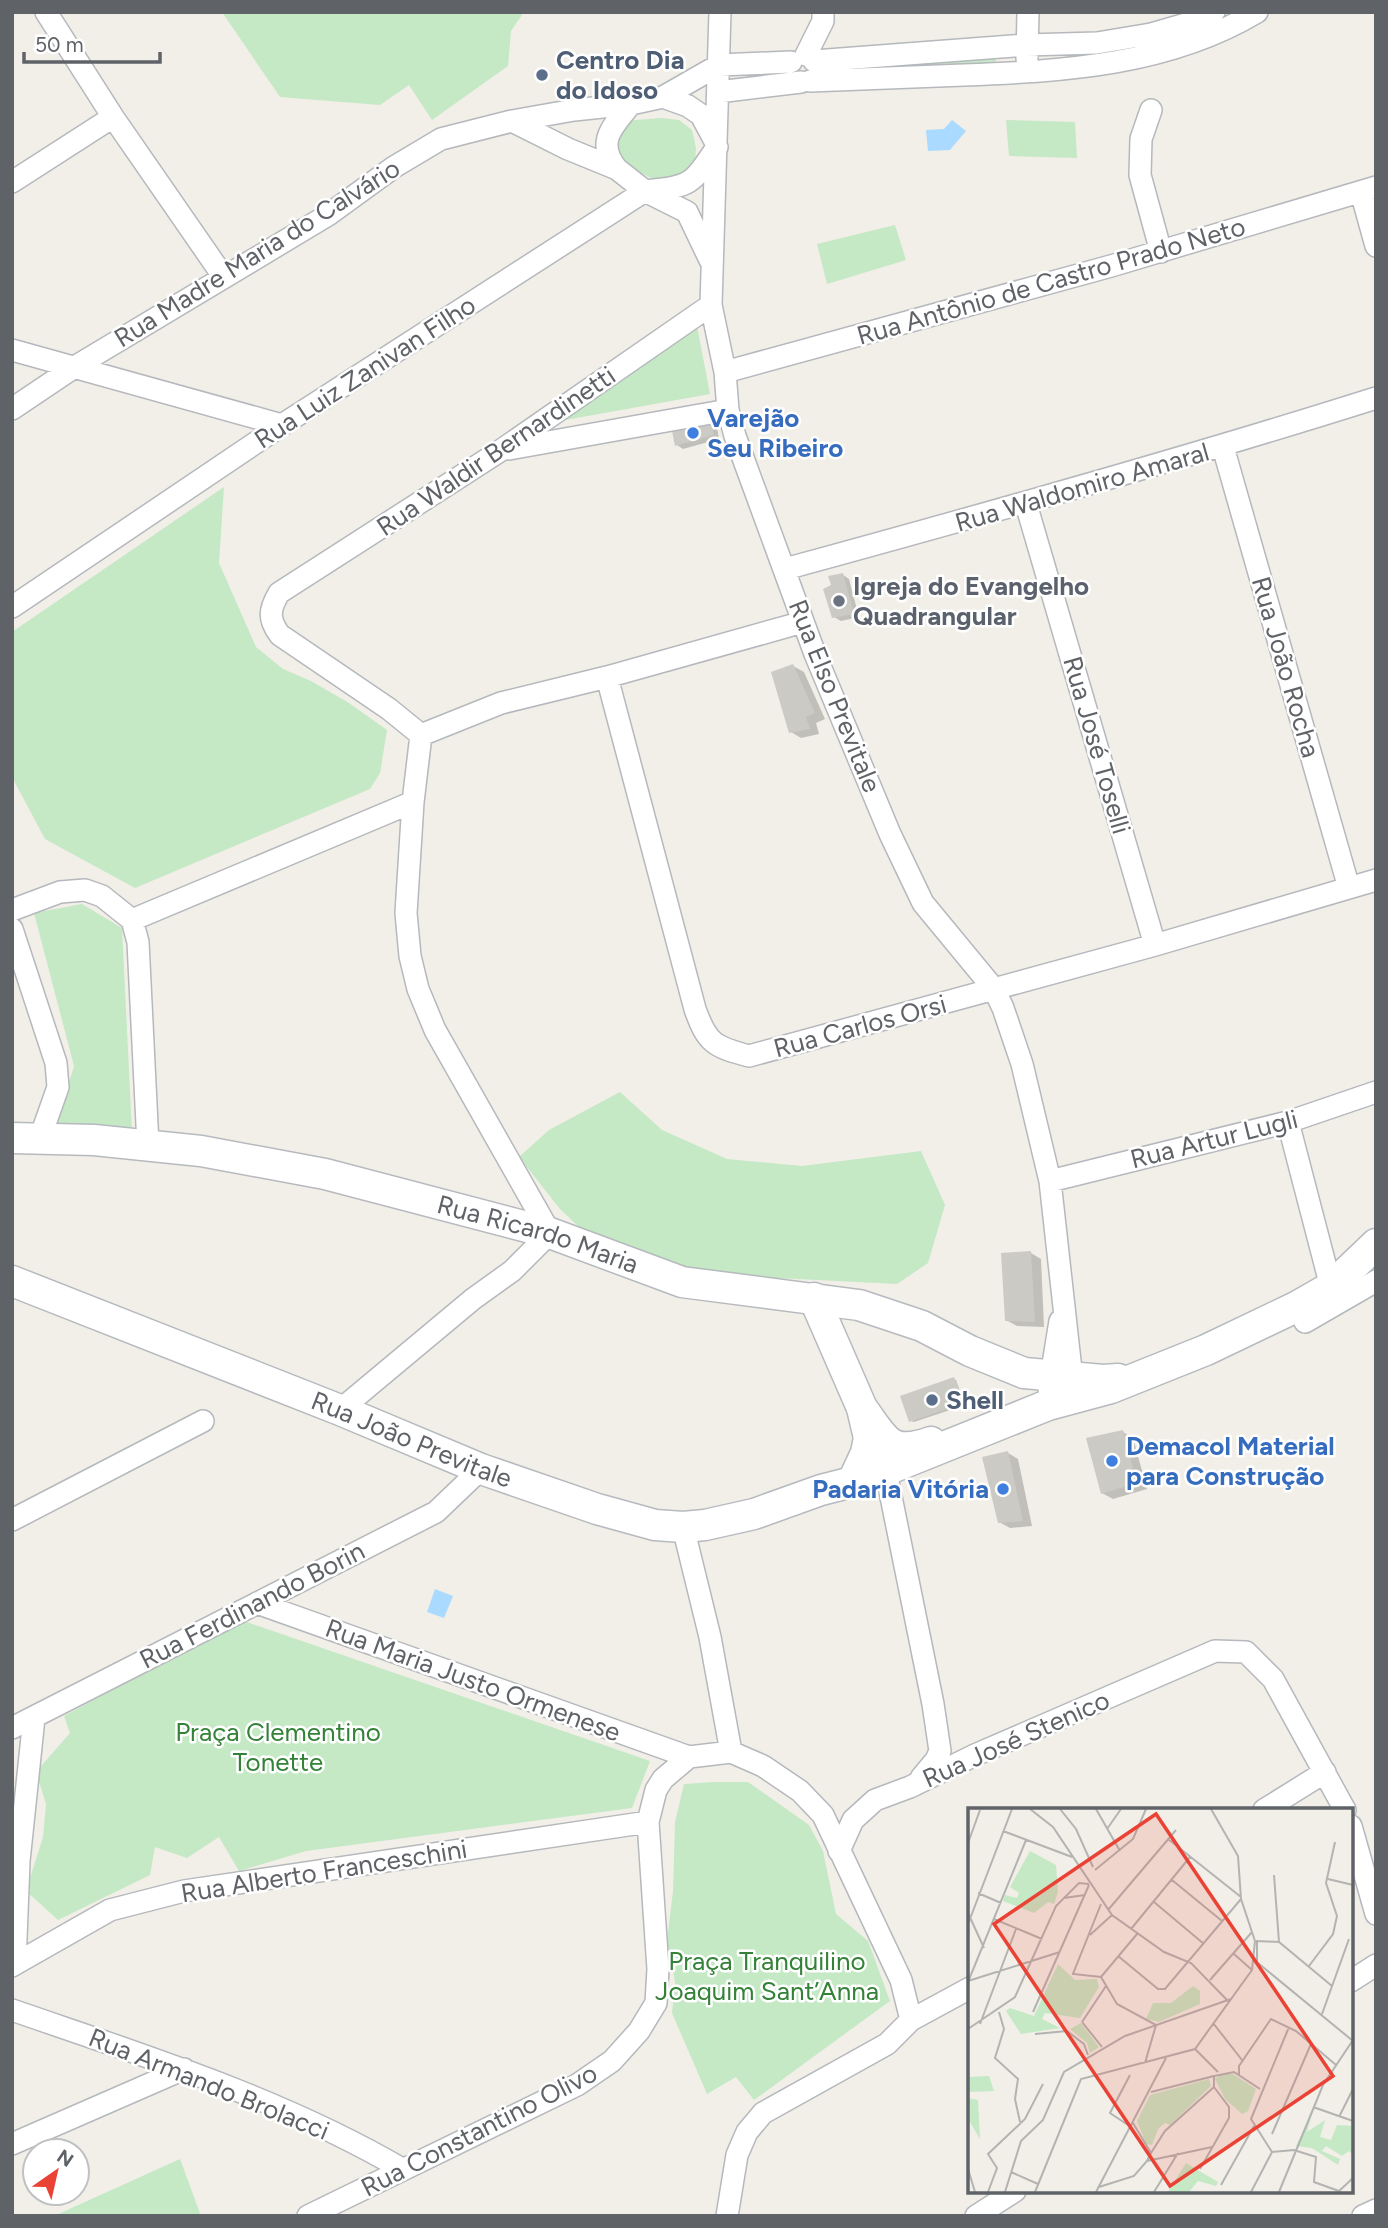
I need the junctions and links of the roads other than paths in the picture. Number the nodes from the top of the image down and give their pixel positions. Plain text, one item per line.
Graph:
1 (46, 12) edge
2 (720, 12) edge
3 (823, 12) edge
4 (1028, 12) edge
5 (1214, 12) edge
6 (1257, 12) edge
7 (1026, 45) junction
8 (719, 65) junction
9 (805, 68) junction
10 (1028, 72) junction
11 (718, 92) junction
12 (663, 97) junction
13 (631, 104) junction
14 (1151, 110) dead end
15 (113, 117) junction
16 (512, 121) junction
17 (717, 146) junction
18 (617, 169) junction
19 (12, 182) edge
20 (1368, 190) edge
21 (645, 191) junction
22 (1376, 247) edge
23 (1161, 252) junction
24 (711, 261) junction
25 (223, 276) junction
26 (711, 305) junction
27 (12, 350) edge
28 (73, 368) junction
29 (725, 372) junction
30 (1376, 398) edge
31 (12, 409) edge
32 (728, 410) junction
33 (282, 425) junction
34 (1223, 447) junction
35 (500, 451) junction
36 (1026, 504) junction
37 (785, 569) junction
38 (12, 607) edge
39 (803, 622) junction
40 (607, 677) junction
41 (421, 734) junction
42 (413, 802) junction
43 (1376, 880) edge
44 (1349, 888) junction
45 (12, 910) edge
46 (132, 920) junction
47 (12, 929) edge
48 (1155, 945) junction
49 (993, 989) junction
50 (1376, 1092) edge
51 (1288, 1122) junction
52 (26, 1138) edge
53 (148, 1145) junction
54 (1050, 1181) junction
55 (550, 1233) junction
56 (1376, 1244) edge
57 (12, 1281) edge
58 (1376, 1281) edge
59 (1331, 1287) junction
60 (814, 1298) junction
61 (1306, 1322) dead end
62 (1054, 1385) junction
63 (862, 1408) junction
64 (340, 1410) junction
65 (203, 1421) dead end
66 (889, 1458) junction
67 (481, 1469) junction
68 (852, 1483) junction
69 (12, 1520) edge
70 (683, 1527) junction
71 (257, 1603) junction
72 (34, 1718) junction
73 (12, 1728) edge
74 (731, 1752) junction
75 (689, 1757) junction
76 (1325, 1772) junction
77 (910, 1787) junction
78 (1267, 1808) edge
79 (1344, 1808) edge
80 (648, 1822) junction
81 (1353, 1833) edge
82 (839, 1852) junction
83 (1376, 1914) edge
84 (14, 1965) edge
85 (1376, 1965) edge
86 (1353, 1980) edge
87 (968, 1989) edge
88 (12, 2010) edge
89 (911, 2020) junction
90 (184, 2069) junction
91 (12, 2144) edge
92 (402, 2169) junction
93 (1012, 2193) edge
94 (1376, 2210) edge
95 (726, 2215) edge
96 (307, 2216) edge
97 (976, 2216) edge
98 (1363, 2216) edge

1 - 15 street
2 - 8 street, Rua Elso Previtale
3 - 9 street
4 - 7 street
5 - 7 street
6 - 10 street
7 - 9 street
7 - 10 street
8 - 9 street
8 - 11 street, Rua Elso Previtale
8 - 12 street
9 - 10 street
9 - 11 street
11 - 17 street, Rua Elso Previtale
12 - 13 street, Rua Madre Maria do Calvário
12 - 17 street
13 - 16 street, Rua Madre Maria do Calvário
13 - 18 street
14 - 23 street
15 - 19 street
15 - 25 street
16 - 18 street
16 - 25 street, Rua Madre Maria do Calvário
17 - 21 street, Rua Luiz Zanivan Filho
17 - 24 street, Rua Elso Previtale
18 - 21 street
20 - 22 street
20 - 23 street, Rua Antônio de Castro Prado Neto
21 - 24 street
21 - 33 street, Rua Luiz Zanivan Filho
23 - 29 street, Rua Antônio de Castro Prado Neto
24 - 26 street, Rua Elso Previtale
25 - 28 street, Rua Madre Maria do Calvário
26 - 29 street, Rua Elso Previtale
26 - 35 street, Rua Waldir Bernardinetti
27 - 28 street
28 - 31 street, Rua Madre Maria do Calvário
28 - 33 street
29 - 32 street, Rua Elso Previtale
30 - 34 street, Rua Waldomiro Amaral
32 - 35 street
32 - 37 street, Rua Elso Previtale
33 - 38 street, Rua Luiz Zanivan Filho
34 - 36 street, Rua Waldomiro Amaral
34 - 44 street, Rua João Rocha
35 - 41 street, Rua Waldir Bernardinetti
36 - 37 street, Rua Waldomiro Amaral
36 - 48 street, Rua José Toselli
37 - 39 street, Rua Elso Previtale
39 - 40 street
39 - 49 street, Rua Elso Previtale
40 - 41 street
40 - 49 street, Rua Carlos Orsi
41 - 42 street
42 - 46 street
42 - 55 street
43 - 44 street, Rua Carlos Orsi
44 - 48 street, Rua Carlos Orsi
45 - 46 street
46 - 53 street
47 - 52 street
48 - 49 street, Rua Carlos Orsi
49 - 54 street, Rua Elso Previtale
50 - 51 street, Rua Artur Lugli
51 - 54 street, Rua Artur Lugli
51 - 59 street
52 - 53 main road, Rua Ricardo Maria
53 - 55 main road, Rua Ricardo Maria
54 - 62 street, Rua Elso Previtale
55 - 60 main road, Rua Ricardo Maria
55 - 64 street
56 - 59 main road
57 - 64 main road, Rua João Previtale
58 - 61 street
59 - 62 main road
60 - 62 main road, Rua Ricardo Maria
60 - 63 main road
62 - 66 main road
63 - 66 main road
63 - 68 main road
64 - 67 main road, Rua João Previtale
65 - 69 street
66 - 68 main road, Rua João Previtale
66 - 77 street
67 - 70 main road, Rua João Previtale
67 - 71 street, Rua Ferdinando Borin
68 - 70 main road, Rua João Previtale
70 - 74 street
71 - 72 street, Rua Ferdinando Borin
71 - 75 street, Rua Maria Justo Ormenese
72 - 73 street, Rua Ferdinando Borin
72 - 84 street
74 - 75 street
74 - 82 street
75 - 80 street, Rua Constantino Olivo
76 - 77 street, Rua José Stenico
76 - 78 street
76 - 79 street
77 - 82 street, Rua José Stenico
80 - 84 street, Rua Alberto Franceschini
80 - 92 street, Rua Constantino Olivo
81 - 83 street
82 - 89 street
85 - 86 street
87 - 89 street
88 - 90 street, Rua Armando Brolacci
89 - 95 street
90 - 91 street
90 - 92 street, Rua Armando Brolacci
92 - 96 street, Rua Constantino Olivo
93 - 97 street
94 - 98 street

